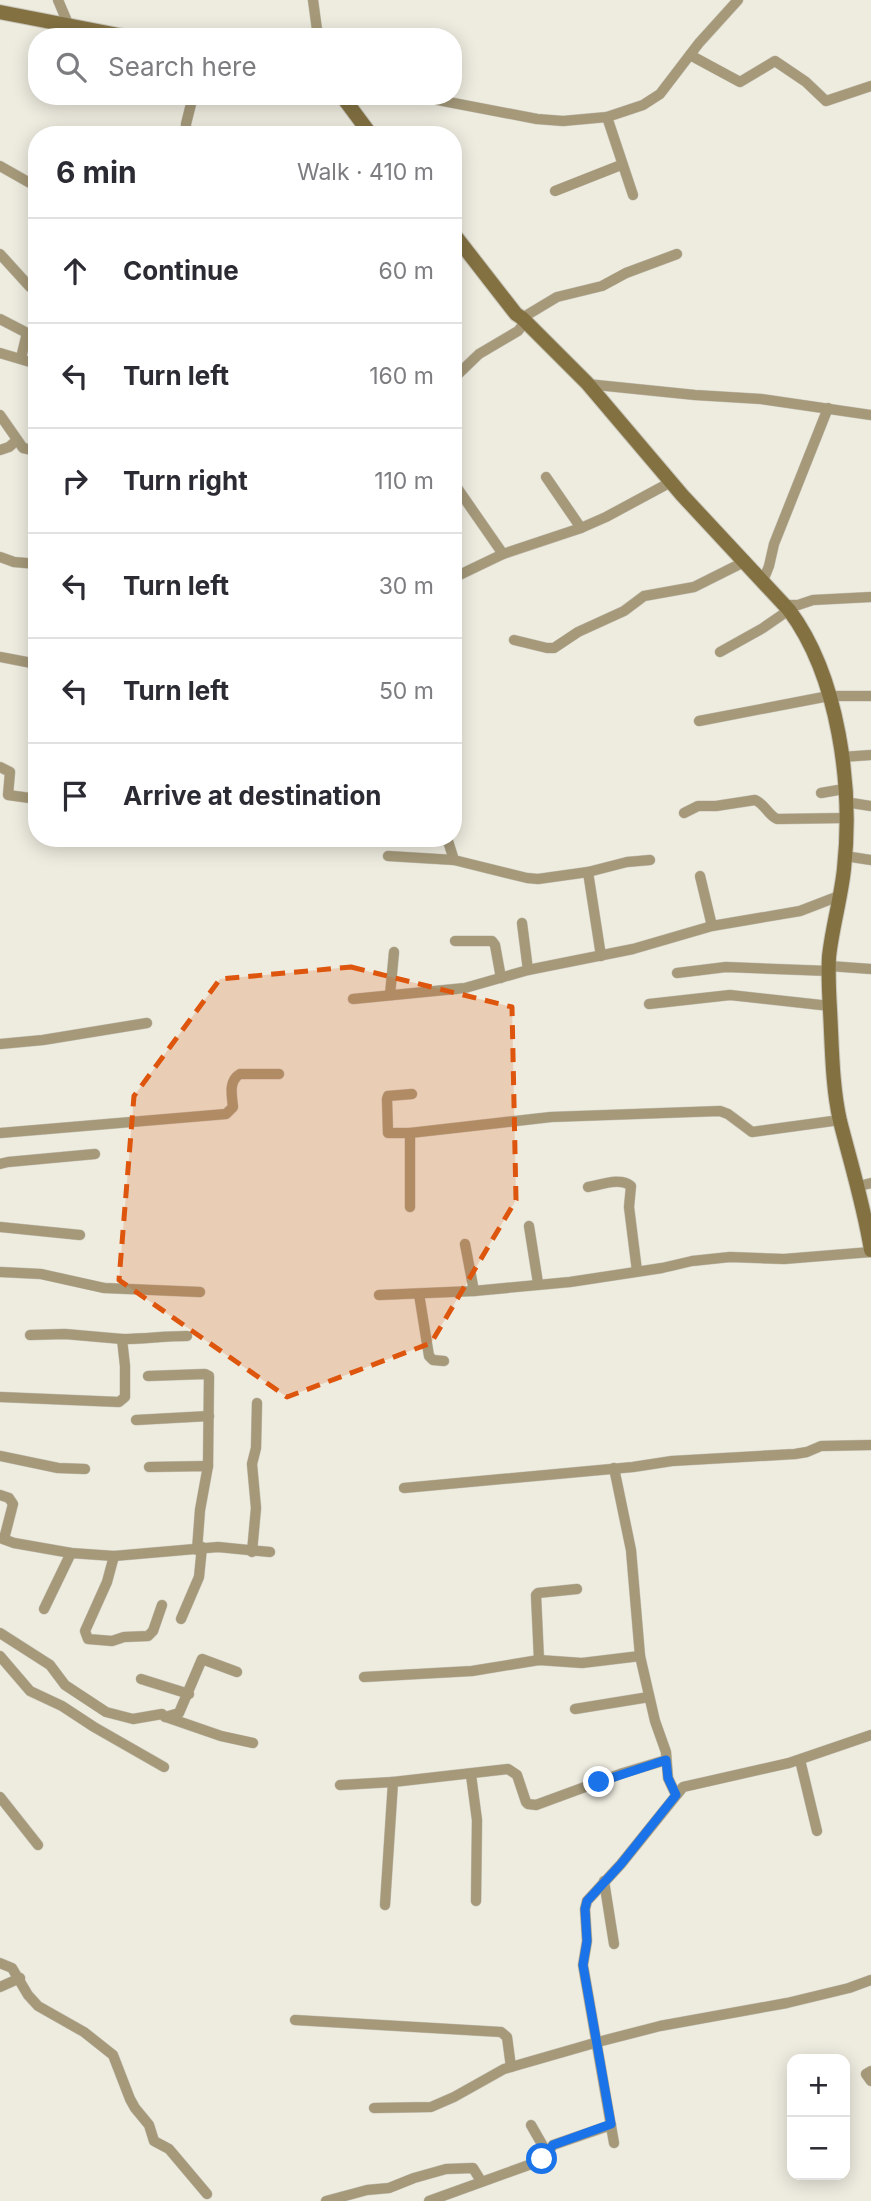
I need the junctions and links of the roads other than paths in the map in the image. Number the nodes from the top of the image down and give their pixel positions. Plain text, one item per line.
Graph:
1 (58, 0) edge
2 (313, 0) edge
3 (738, 0) edge
4 (0, 12) edge
5 (69, 26) junction
6 (80, 28) edge
7 (317, 28) edge
8 (690, 55) junction
9 (871, 86) edge
10 (190, 105) edge
11 (349, 105) edge
12 (462, 105) edge
13 (607, 117) junction
14 (186, 126) edge
15 (364, 126) edge
16 (621, 164) junction
17 (0, 166) edge
18 (28, 182) edge
19 (555, 191) dead end
20 (633, 195) dead end
21 (462, 245) edge
22 (0, 254) edge
23 (677, 254) dead end
24 (28, 285) edge
25 (522, 318) junction
26 (0, 319) edge
27 (0, 354) edge
28 (21, 358) junction
29 (28, 361) edge
30 (462, 370) edge
31 (587, 383) junction
32 (828, 408) junction
33 (0, 415) edge
34 (871, 415) edge
35 (17, 440) junction
36 (28, 449) edge
37 (0, 450) edge
38 (547, 477) dead end
39 (671, 482) junction
40 (462, 495) edge
41 (581, 528) junction
42 (503, 554) junction
43 (0, 557) edge
44 (746, 561) junction
45 (28, 563) edge
46 (462, 574) edge
47 (763, 581) junction
48 (871, 597) edge
49 (787, 607) junction
50 (514, 640) dead end
51 (720, 652) dead end
52 (0, 657) edge
53 (28, 662) edge
54 (829, 696) junction
55 (871, 696) edge
56 (699, 721) dead end
57 (871, 755) edge
58 (842, 757) junction
59 (0, 767) edge
60 (821, 793) dead end
61 (844, 796) junction
62 (28, 797) edge
63 (871, 806) edge
64 (684, 814) dead end
65 (845, 818) junction
66 (450, 847) edge
67 (388, 856) dead end
68 (845, 856) junction
69 (650, 859) dead end
70 (454, 860) junction
71 (871, 860) edge
72 (588, 872) junction
73 (700, 876) dead end
74 (839, 897) junction
75 (522, 923) dead end
76 (712, 926) junction
77 (455, 941) dead end
78 (394, 952) dead end
79 (601, 956) junction
80 (829, 969) junction
81 (871, 969) edge
82 (528, 970) junction
83 (677, 973) dead end
84 (501, 978) junction
85 (390, 995) junction
86 (353, 999) dead end
87 (649, 1004) dead end
88 (830, 1006) junction
89 (147, 1023) dead end
90 (0, 1044) edge
91 (279, 1074) dead end
92 (412, 1094) dead end
93 (840, 1120) junction
94 (0, 1133) edge
95 (410, 1133) junction
96 (95, 1154) dead end
97 (0, 1164) edge
98 (865, 1185) edge
99 (588, 1187) dead end
100 (410, 1207) dead end
101 (529, 1226) dead end
102 (0, 1227) edge
103 (80, 1235) dead end
104 (465, 1244) dead end
105 (871, 1251) edge
106 (637, 1271) junction
107 (0, 1272) edge
108 (538, 1283) junction
109 (474, 1291) junction
110 (200, 1292) dead end
111 (419, 1294) junction
112 (379, 1295) dead end
113 (30, 1335) dead end
114 (187, 1336) dead end
115 (122, 1339) junction
116 (444, 1361) dead end
117 (148, 1376) dead end
118 (0, 1397) edge
119 (257, 1403) dead end
120 (209, 1416) junction
121 (136, 1420) dead end
122 (871, 1445) edge
123 (0, 1456) edge
124 (208, 1466) junction
125 (149, 1467) dead end
126 (614, 1468) junction
127 (85, 1469) dead end
128 (404, 1488) dead end
129 (0, 1495) edge
130 (2, 1538) edge
131 (199, 1548) junction
132 (252, 1552) junction
133 (270, 1552) dead end
134 (71, 1553) junction
135 (114, 1556) junction
136 (577, 1589) dead end
137 (162, 1605) dead end
138 (44, 1609) dead end
139 (181, 1619) dead end
140 (0, 1633) edge
141 (0, 1656) edge
142 (640, 1656) junction
143 (539, 1660) junction
144 (237, 1672) dead end
145 (364, 1677) dead end
146 (141, 1679) dead end
147 (189, 1694) junction
148 (649, 1698) junction
149 (575, 1709) dead end
150 (165, 1717) junction
151 (871, 1735) edge
152 (253, 1743) dead end
153 (666, 1760) junction
154 (800, 1760) junction
155 (164, 1767) dead end
156 (471, 1775) junction
157 (393, 1782) junction
158 (340, 1785) dead end
159 (676, 1795) junction
160 (0, 1797) edge
161 (817, 1831) dead end
162 (38, 1845) dead end
163 (604, 1881) junction
164 (476, 1901) dead end
165 (385, 1905) dead end
166 (614, 1944) dead end
167 (0, 1963) edge
168 (20, 1978) junction
169 (871, 1980) edge
170 (0, 1987) edge
171 (295, 2020) dead end
172 (598, 2042) junction
173 (511, 2067) junction
174 (871, 2070) edge
175 (871, 2081) edge
176 (374, 2108) dead end
177 (611, 2124) junction
178 (531, 2125) dead end
179 (614, 2143) dead end
180 (547, 2153) junction
181 (481, 2181) junction
182 (207, 2194) dead end
183 (326, 2201) edge
184 (429, 2201) edge

1 - 5 street
2 - 7 street
3 - 8 street
4 - 5 street
5 - 6 street
8 - 9 street
8 - 13 street
10 - 14 street
11 - 15 street
12 - 13 street
13 - 16 street
16 - 19 street
16 - 20 street
17 - 18 street
21 - 25 street
22 - 24 street
23 - 25 street
25 - 30 street
25 - 31 street
26 - 28 street
27 - 28 street
28 - 29 street
31 - 32 street
31 - 39 street
32 - 34 street
32 - 47 street
33 - 35 street
35 - 36 street
35 - 37 street
38 - 41 street
39 - 41 street
39 - 44 street
40 - 42 street
41 - 42 street
42 - 46 street
43 - 45 street
44 - 47 street
44 - 50 street
47 - 49 street
48 - 49 street
49 - 51 street
49 - 54 street
52 - 53 street
54 - 55 street
54 - 56 street
54 - 58 street
57 - 58 street
58 - 61 street
59 - 62 street
60 - 61 street
61 - 63 street
61 - 65 street
64 - 65 street
65 - 68 street
66 - 70 street
67 - 70 street
68 - 71 street
68 - 74 street
69 - 72 street
70 - 72 street
72 - 79 street
73 - 76 street
74 - 76 street
74 - 80 street
75 - 82 street
76 - 79 street
77 - 84 street
78 - 85 street
79 - 82 street
80 - 81 street
80 - 83 street
80 - 88 street
82 - 84 street
84 - 85 street
85 - 86 street
87 - 88 street
88 - 93 street
89 - 90 street
91 - 94 street
92 - 95 street
93 - 95 street
93 - 98 street
95 - 100 street
96 - 97 street
98 - 105 street
99 - 106 street
101 - 108 street
102 - 103 street
104 - 109 street
105 - 106 street
106 - 108 street
107 - 110 street
108 - 109 street
109 - 111 street
111 - 112 street
111 - 116 street
113 - 115 street
114 - 115 street
115 - 118 street
117 - 120 street
119 - 132 street
120 - 121 street
120 - 124 street
122 - 126 street
123 - 127 street
124 - 125 street
124 - 131 street
126 - 128 street
126 - 142 street
129 - 130 street
130 - 134 street
131 - 132 street
131 - 135 street
131 - 139 street
132 - 133 street
134 - 135 street
134 - 138 street
135 - 137 street
136 - 143 street
140 - 150 street
141 - 155 street
142 - 143 street
142 - 148 street
143 - 145 street
144 - 147 street
146 - 147 street
147 - 150 street
148 - 149 street
148 - 153 street
150 - 152 street
151 - 154 street
153 - 156 street
153 - 159 street
154 - 159 street
154 - 161 street
156 - 157 street
156 - 164 street
157 - 158 street
157 - 165 street
159 - 163 street
160 - 162 street
163 - 166 street
163 - 172 street
167 - 168 street
168 - 170 street
168 - 182 street
169 - 172 street
171 - 173 street
172 - 173 street
172 - 177 street
173 - 176 street
174 - 175 street
177 - 179 street
177 - 180 street
178 - 180 street
180 - 181 street
181 - 183 street
181 - 184 street

